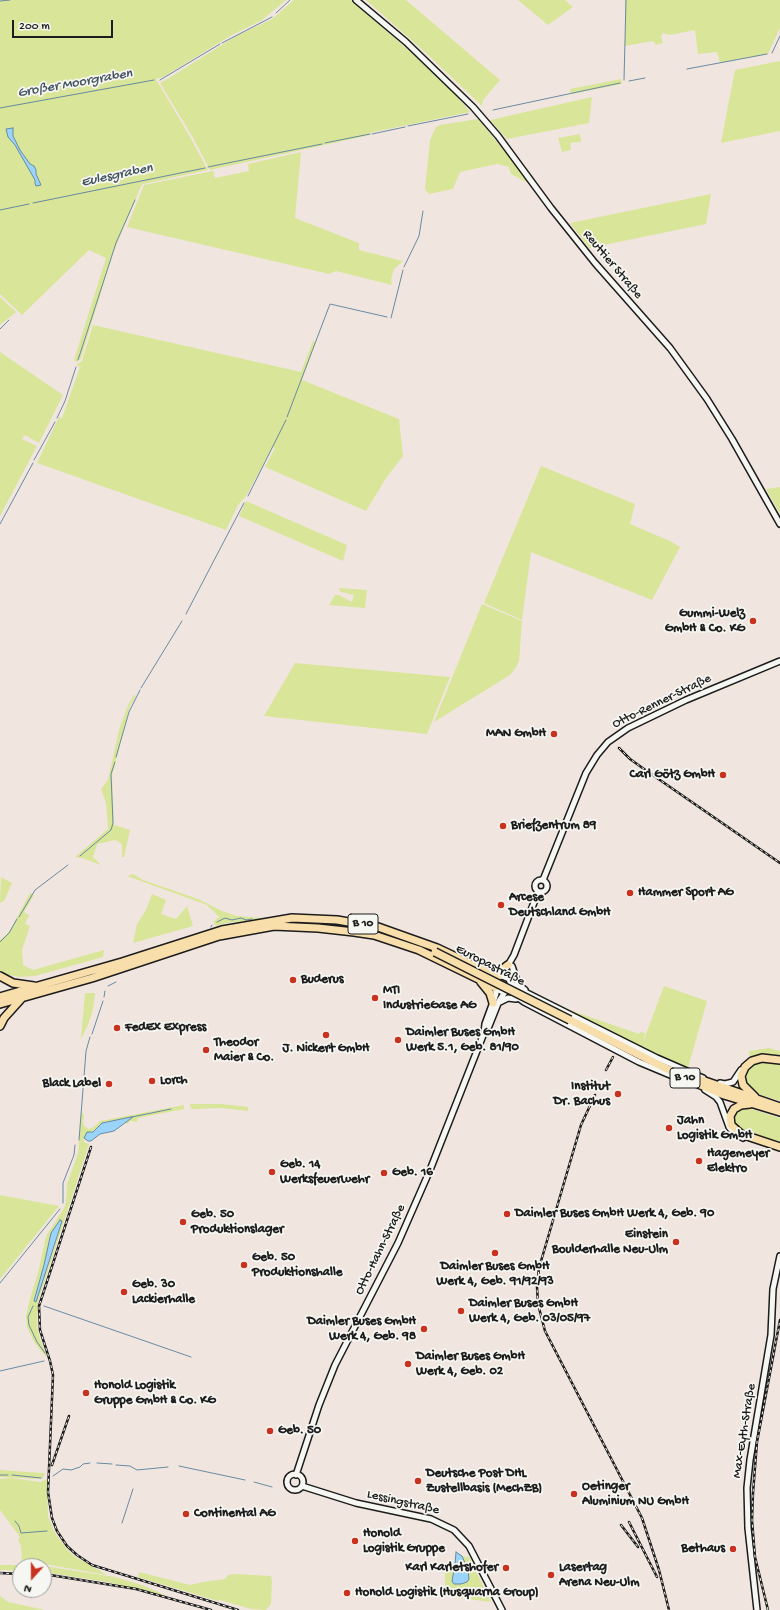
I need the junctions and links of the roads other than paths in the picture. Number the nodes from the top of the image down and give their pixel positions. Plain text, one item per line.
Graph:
1 (356, 0) edge
2 (780, 524) edge
3 (780, 661) edge
4 (543, 880) junction
5 (538, 892) junction
6 (274, 923) junction
7 (510, 966) junction
8 (480, 968) junction
9 (0, 976) edge
10 (500, 976) junction
11 (477, 978) junction
12 (510, 981) junction
13 (41, 986) junction
14 (496, 988) junction
15 (505, 992) junction
16 (528, 993) junction
17 (0, 997) edge
18 (22, 998) junction
19 (524, 1002) junction
20 (495, 1003) junction
21 (0, 1004) edge
22 (0, 1026) edge
23 (648, 1059) junction
24 (780, 1059) edge
25 (703, 1078) junction
26 (698, 1087) junction
27 (730, 1090) junction
28 (724, 1095) junction
29 (756, 1102) junction
30 (780, 1107) edge
31 (780, 1112) edge
32 (780, 1148) edge
33 (780, 1256) edge
34 (296, 1475) junction
35 (302, 1486) junction
36 (502, 1610) edge
37 (757, 1610) edge

1 - 2 street, Reuttier Straße
3 - 4 street, Otto-Renner-Straße
4 - 5 street, Otto-Renner-Straße
4 - 5 street, Otto-Renner-Straße
5 - 7 street, Otto-Renner-Straße
6 - 8 highway, B 10
6 - 11 highway
6 - 13 highway, B 10
6 - 18 highway, B 10
6 - 23 highway, Europastraße / B 10, bridge
7 - 8 highway, B 10
7 - 10 street, Otto-Renner-Straße
7 - 12 street, Otto-Renner-Straße
7 - 16 street
8 - 10 highway, B 10
9 - 13 highway
10 - 12 street
10 - 14 street
11 - 14 highway
11 - 20 highway
12 - 15 street
12 - 16 street, Europastraße
13 - 17 highway, B 10
14 - 15 street
14 - 20 street, Otto-Hahn-Straße
15 - 19 street, Europastraße / B 10
15 - 20 street, Otto-Hahn-Straße
16 - 25 street, Europastraße
18 - 21 highway, B 10
18 - 22 highway
19 - 20 street
19 - 26 street, Europastraße / B 10
20 - 34 street, Otto-Hahn-Straße
23 - 27 highway, Europastraße / B 10
23 - 28 highway, Europastraße / B 10
24 - 25 street, Europastraße
24 - 29 highway
25 - 27 highway
26 - 28 highway, B 10
26 - 32 street, Europastraße
27 - 29 highway, Europastraße / B 10
28 - 29 highway, Europastraße / B 10
29 - 30 highway, Europastraße / B 10
29 - 31 highway, Europastraße / B 10
29 - 32 highway
33 - 37 street, Max-Eyth-Straße
34 - 35 street
34 - 35 street
35 - 36 street, Lessingstraße

